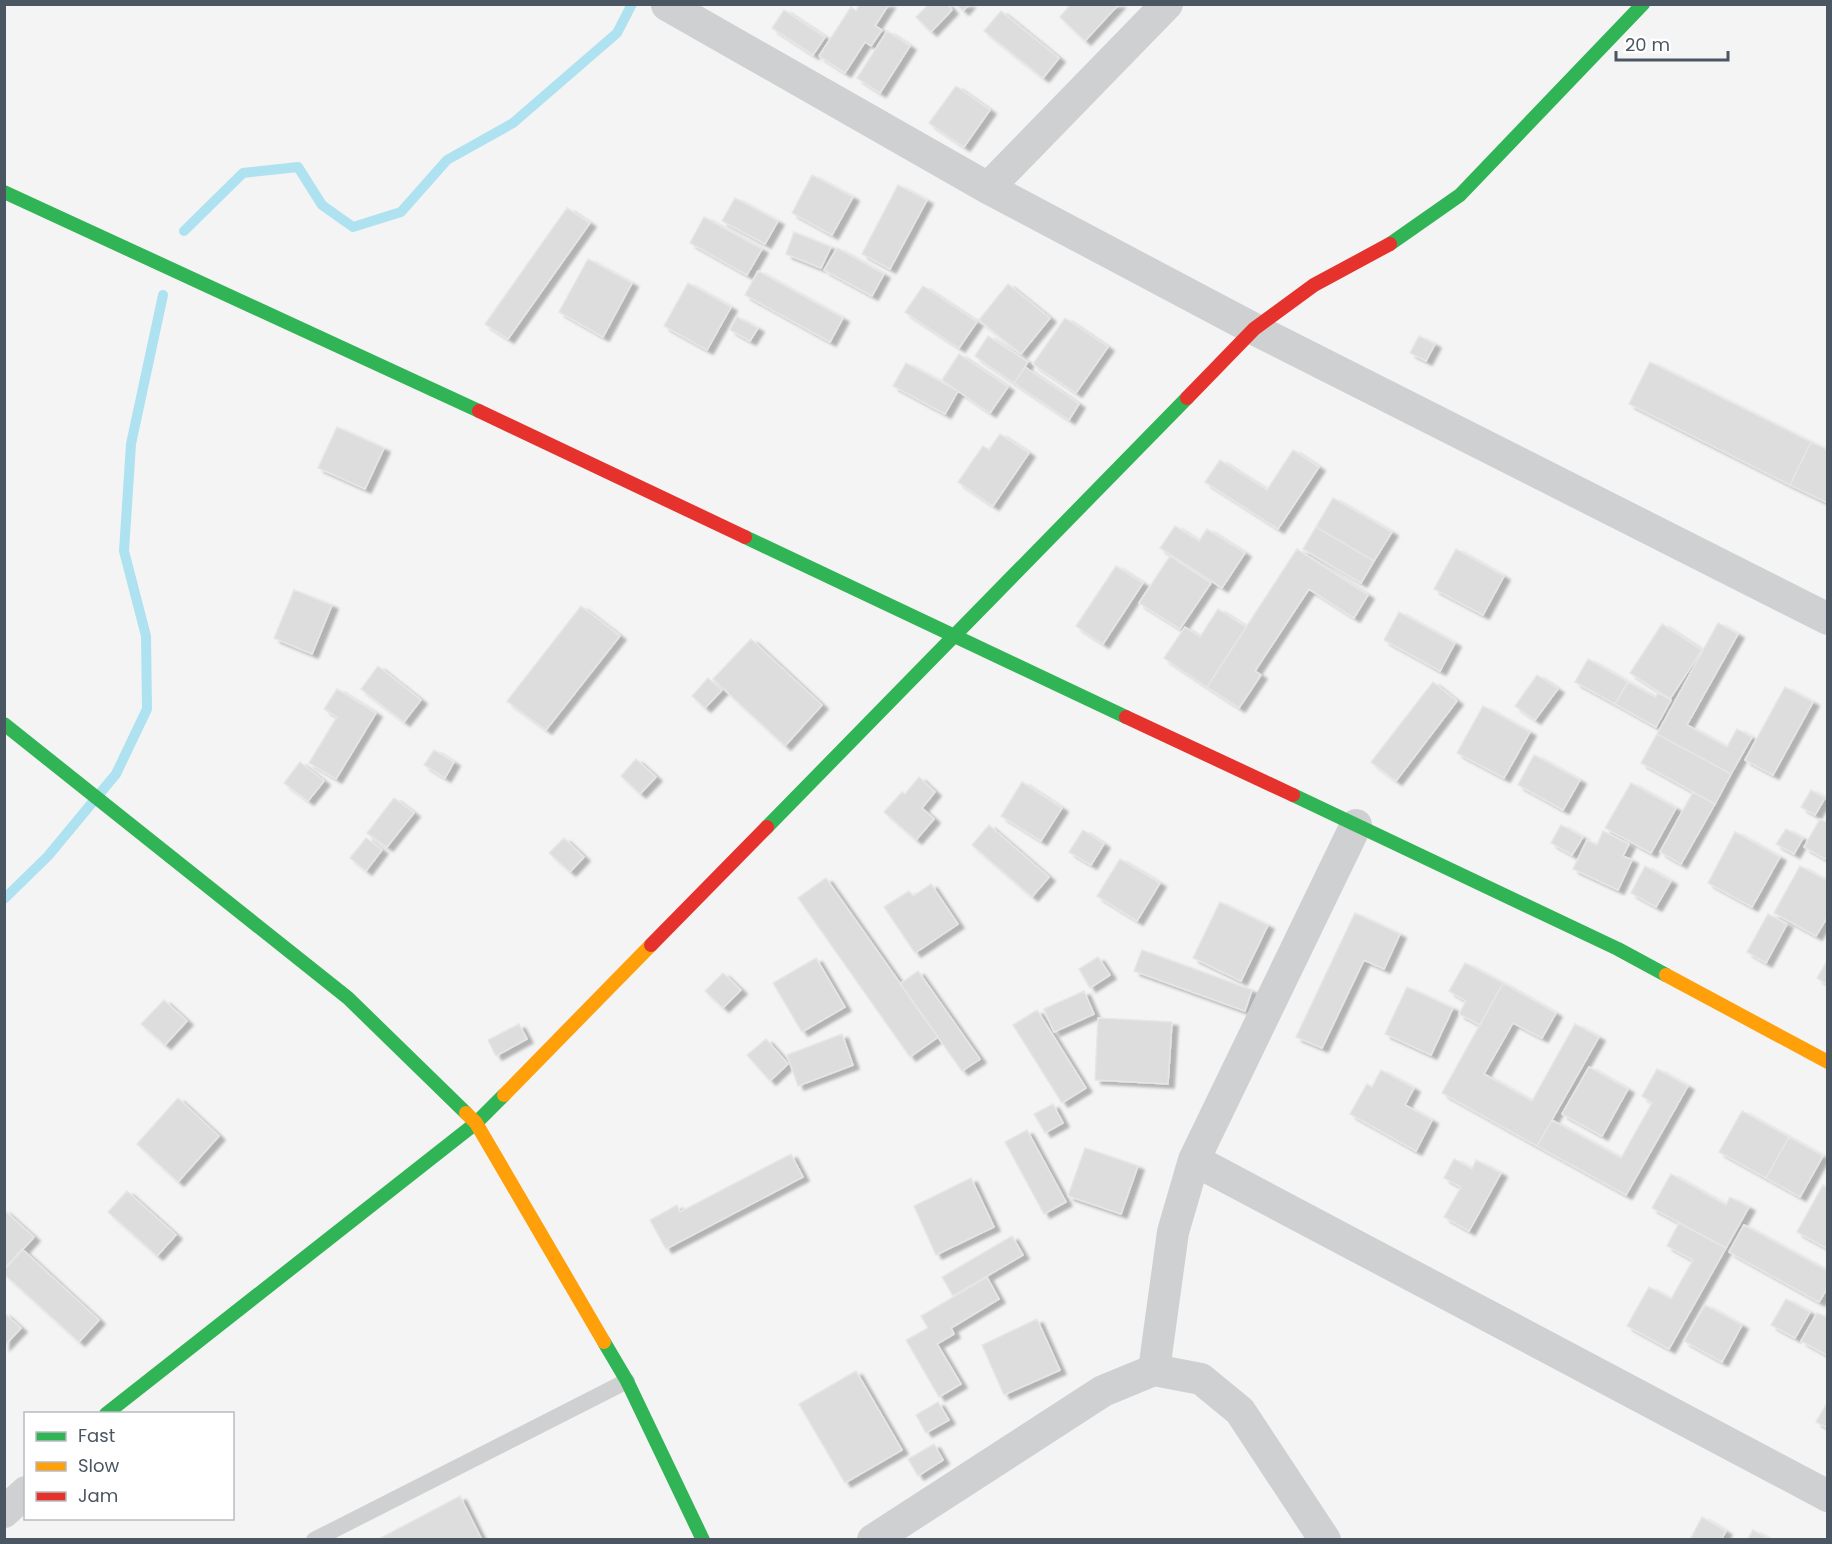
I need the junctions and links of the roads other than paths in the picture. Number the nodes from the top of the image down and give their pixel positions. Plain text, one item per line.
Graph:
1 (1167, 4) edge
2 (1643, 4) edge
3 (667, 5) edge
4 (988, 188) junction
5 (4, 192) edge
6 (1254, 329) junction
7 (1827, 619) edge
8 (955, 636) junction
9 (4, 724) edge
10 (1356, 825) junction
11 (1827, 1062) edge
12 (476, 1123) junction
13 (1194, 1160) junction
14 (1154, 1370) junction
15 (627, 1381) junction
16 (107, 1412) edge
17 (24, 1494) edge
18 (1827, 1496) edge
19 (4, 1512) edge
20 (314, 1539) edge
21 (704, 1539) edge
22 (873, 1539) edge
23 (1325, 1539) edge

1 - 4 street
2 - 6 street
3 - 4 street
4 - 6 street
5 - 8 street
6 - 7 street
6 - 8 street
8 - 10 street
8 - 12 street
9 - 12 street
10 - 11 street
10 - 13 street
12 - 15 street
12 - 16 street
13 - 14 street
13 - 18 street
14 - 22 street
14 - 23 street
15 - 20 lane
15 - 21 street
17 - 19 street

